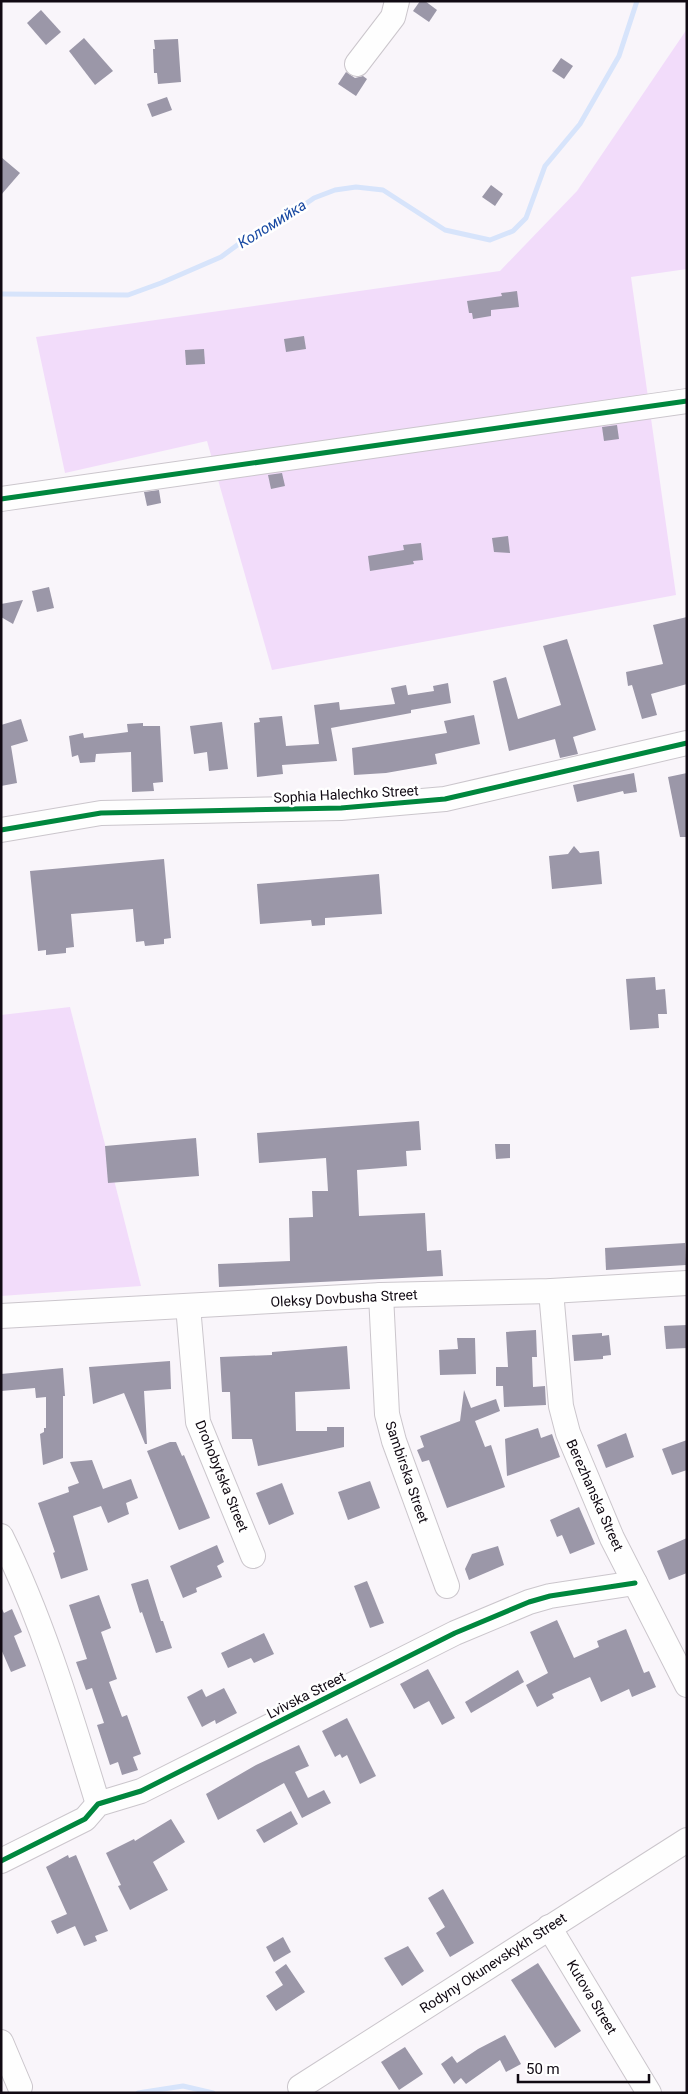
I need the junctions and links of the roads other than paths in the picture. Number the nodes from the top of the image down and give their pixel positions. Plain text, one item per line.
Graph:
1 (397, 1) edge
2 (357, 64) dead end
3 (687, 401) edge
4 (1, 500) edge
5 (687, 742) edge
6 (1, 830) edge
7 (687, 1283) edge
8 (551, 1291) junction
9 (381, 1295) junction
10 (188, 1306) junction
11 (1, 1316) edge
12 (1, 1536) edge
13 (253, 1556) dead end
14 (635, 1583) junction
15 (447, 1586) dead end
16 (687, 1685) edge
17 (98, 1804) junction
18 (687, 1840) edge
19 (1, 1861) edge
20 (549, 1927) junction
21 (1, 2042) edge
22 (20, 2087) dead end
23 (300, 2087) dead end
24 (649, 2093) edge

1 - 2 street
3 - 4 street
5 - 6 street, Sophia Halechko Street
7 - 8 street, Oleksy Dovbusha Street
8 - 9 street, Oleksy Dovbusha Street
8 - 14 street, Berezhanska Street
9 - 10 street, Oleksy Dovbusha Street
9 - 15 street, Sambirska Street
10 - 11 street, Oleksy Dovbusha Street
10 - 13 street, Drohobytska Street
12 - 17 street
14 - 16 street, Berezhanska Street
14 - 17 street, Lvivska Street
17 - 19 street, Lvivska Street
18 - 20 street, Rodyny Okunevskykh Street
20 - 23 street, Rodyny Okunevskykh Street
20 - 24 street, Kutova Street
21 - 22 street

